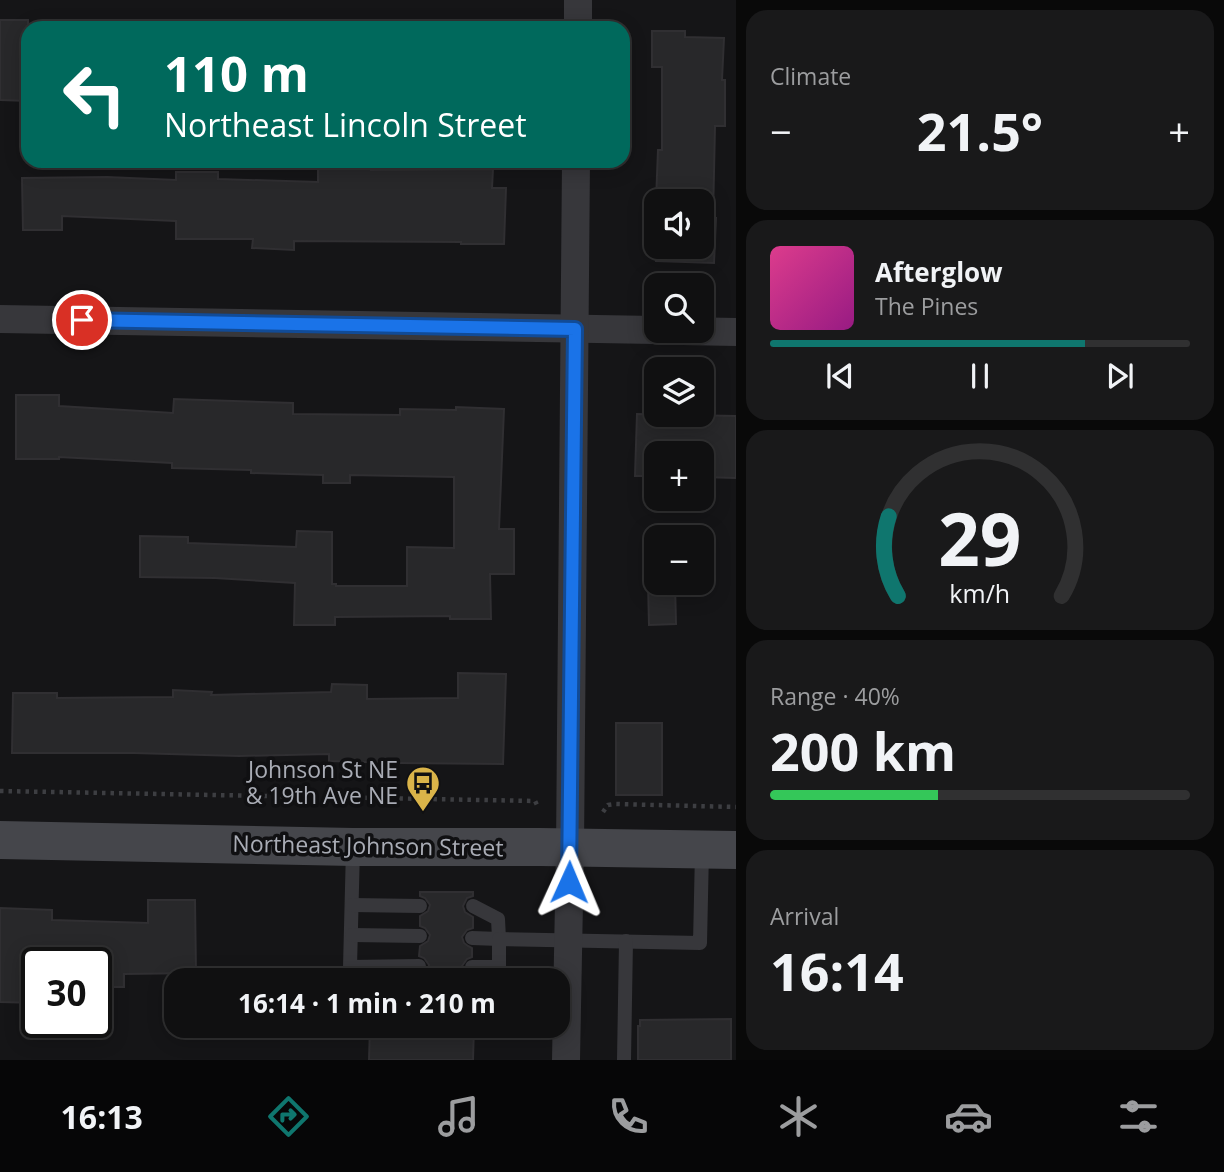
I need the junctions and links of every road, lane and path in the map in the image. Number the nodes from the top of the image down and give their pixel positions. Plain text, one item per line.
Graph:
1 (578, 0) edge
2 (578, 21) edge
3 (576, 168) edge
4 (0, 319) edge
5 (575, 329) junction
6 (644, 330) edge
7 (714, 332) edge
8 (736, 332) edge
9 (0, 790) edge
10 (736, 807) edge
11 (541, 814) dead end
12 (598, 818) dead end
13 (0, 840) edge
14 (353, 847) junction
15 (570, 848) junction
16 (719, 850) edge
17 (352, 905) junction
18 (420, 906) dead end
19 (473, 906) dead end
20 (352, 935) junction
21 (420, 936) dead end
22 (472, 938) dead end
23 (499, 939) junction
24 (568, 940) junction
25 (626, 941) junction
26 (419, 966) dead end
27 (472, 967) dead end
28 (565, 1060) edge
29 (624, 1060) edge

1 - 2 street
3 - 5 street
4 - 5 street
5 - 6 street
5 - 15 street
7 - 8 street
9 - 11 path
10 - 12 path
13 - 14 main road, Northeast Johnson Street
14 - 15 main road, Northeast Johnson Street
14 - 17 lane
15 - 16 main road, Northeast Johnson Street
15 - 24 street
16 - 25 lane
17 - 18 lane
17 - 20 lane
19 - 23 lane
20 - 21 lane
20 - 26 lane
22 - 23 lane
23 - 24 lane
23 - 27 lane
24 - 25 lane
24 - 28 street
25 - 29 lane

